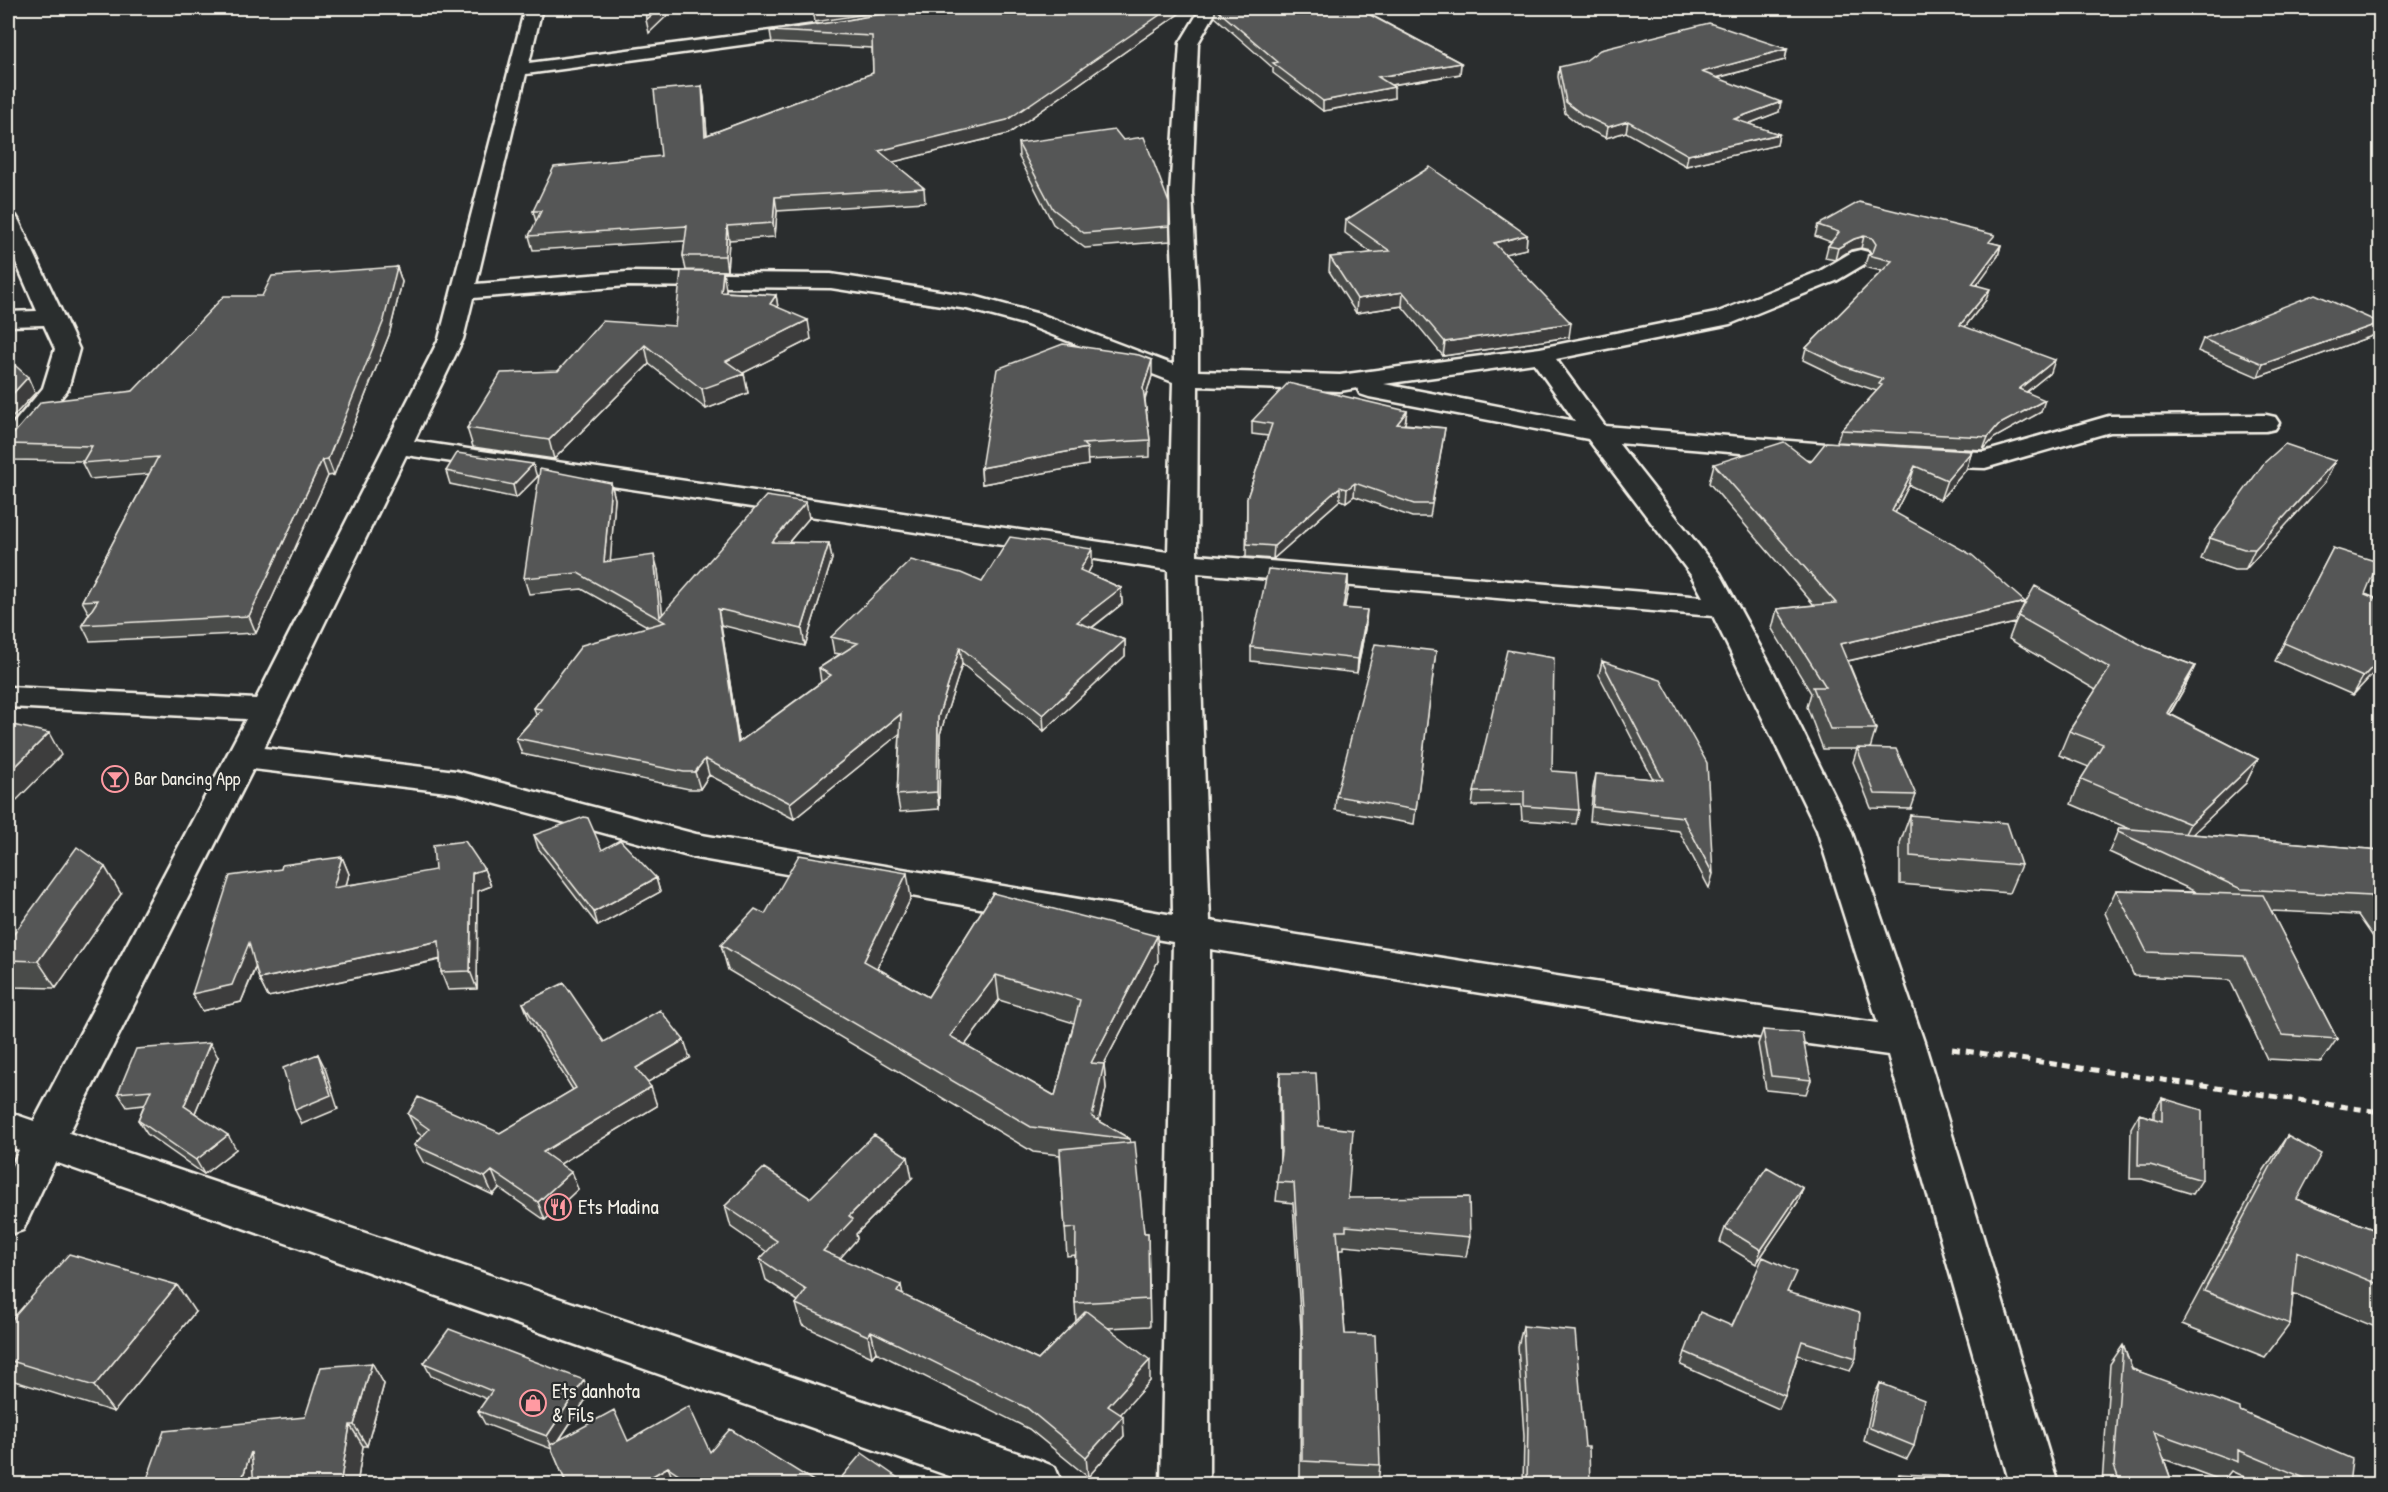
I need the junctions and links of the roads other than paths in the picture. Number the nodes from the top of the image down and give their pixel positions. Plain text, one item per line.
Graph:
1 (532, 8) edge
2 (1209, 8) edge
3 (831, 28) edge
4 (517, 70) junction
5 (8, 221) edge
6 (1860, 257) dead end
7 (462, 292) junction
8 (52, 318) junction
9 (8, 319) edge
10 (1540, 355) junction
11 (1186, 378) junction
12 (1340, 383) junction
13 (2266, 423) dead end
14 (1597, 433) junction
15 (8, 446) edge
16 (397, 446) junction
17 (1182, 563) junction
18 (1724, 608) junction
19 (8, 697) edge
20 (266, 710) junction
21 (243, 757) junction
22 (1192, 932) junction
23 (1904, 1042) junction
24 (26, 1135) edge
25 (8, 1217) edge
26 (1038, 1485) edge
27 (1185, 1485) edge
28 (2034, 1485) edge

1 - 4 street
2 - 11 street
3 - 4 street
4 - 7 street
5 - 8 street
6 - 10 street
7 - 11 street
7 - 16 street
8 - 9 street
8 - 15 street
10 - 12 street
10 - 14 street
11 - 12 street
11 - 17 street
12 - 14 street
13 - 14 street
14 - 18 street
16 - 17 street
16 - 20 street
17 - 18 street
17 - 22 street
18 - 23 street
19 - 20 street
20 - 21 street
21 - 22 street
21 - 24 street
22 - 23 street
22 - 27 street
23 - 28 street
24 - 25 street
24 - 26 street

